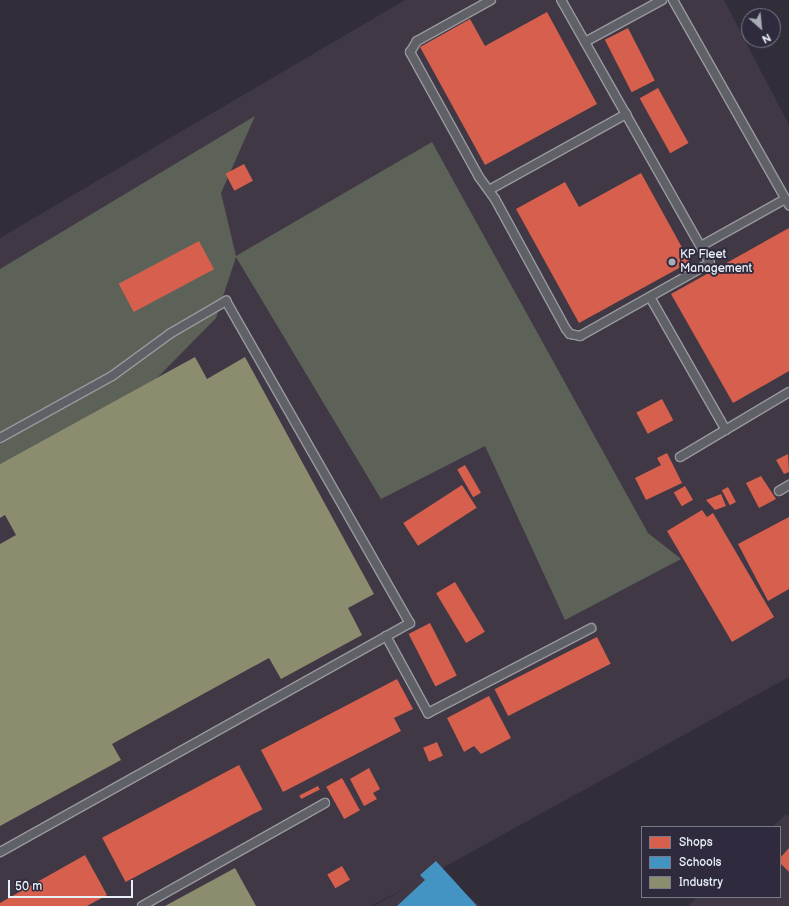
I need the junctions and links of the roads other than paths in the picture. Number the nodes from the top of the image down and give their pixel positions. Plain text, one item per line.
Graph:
1 (491, 0) edge
2 (561, 0) edge
3 (662, 0) edge
4 (673, 0) edge
5 (585, 42) junction
6 (626, 114) junction
7 (489, 190) junction
8 (787, 202) edge
9 (701, 246) junction
10 (650, 297) junction
11 (789, 392) edge
12 (726, 430) junction
13 (0, 438) edge
14 (680, 457) dead end
15 (789, 485) edge
16 (779, 490) dead end
17 (591, 628) dead end
18 (386, 636) junction
19 (325, 803) dead end
20 (0, 852) edge
21 (142, 906) edge

1 - 7 lane
2 - 5 lane
3 - 5 lane
4 - 8 lane
5 - 6 lane
6 - 7 lane
6 - 9 lane
7 - 10 lane
8 - 9 lane
9 - 10 lane
10 - 12 lane
11 - 12 lane
12 - 14 lane
13 - 18 lane
15 - 16 lane
17 - 18 lane
18 - 20 lane
19 - 21 lane

